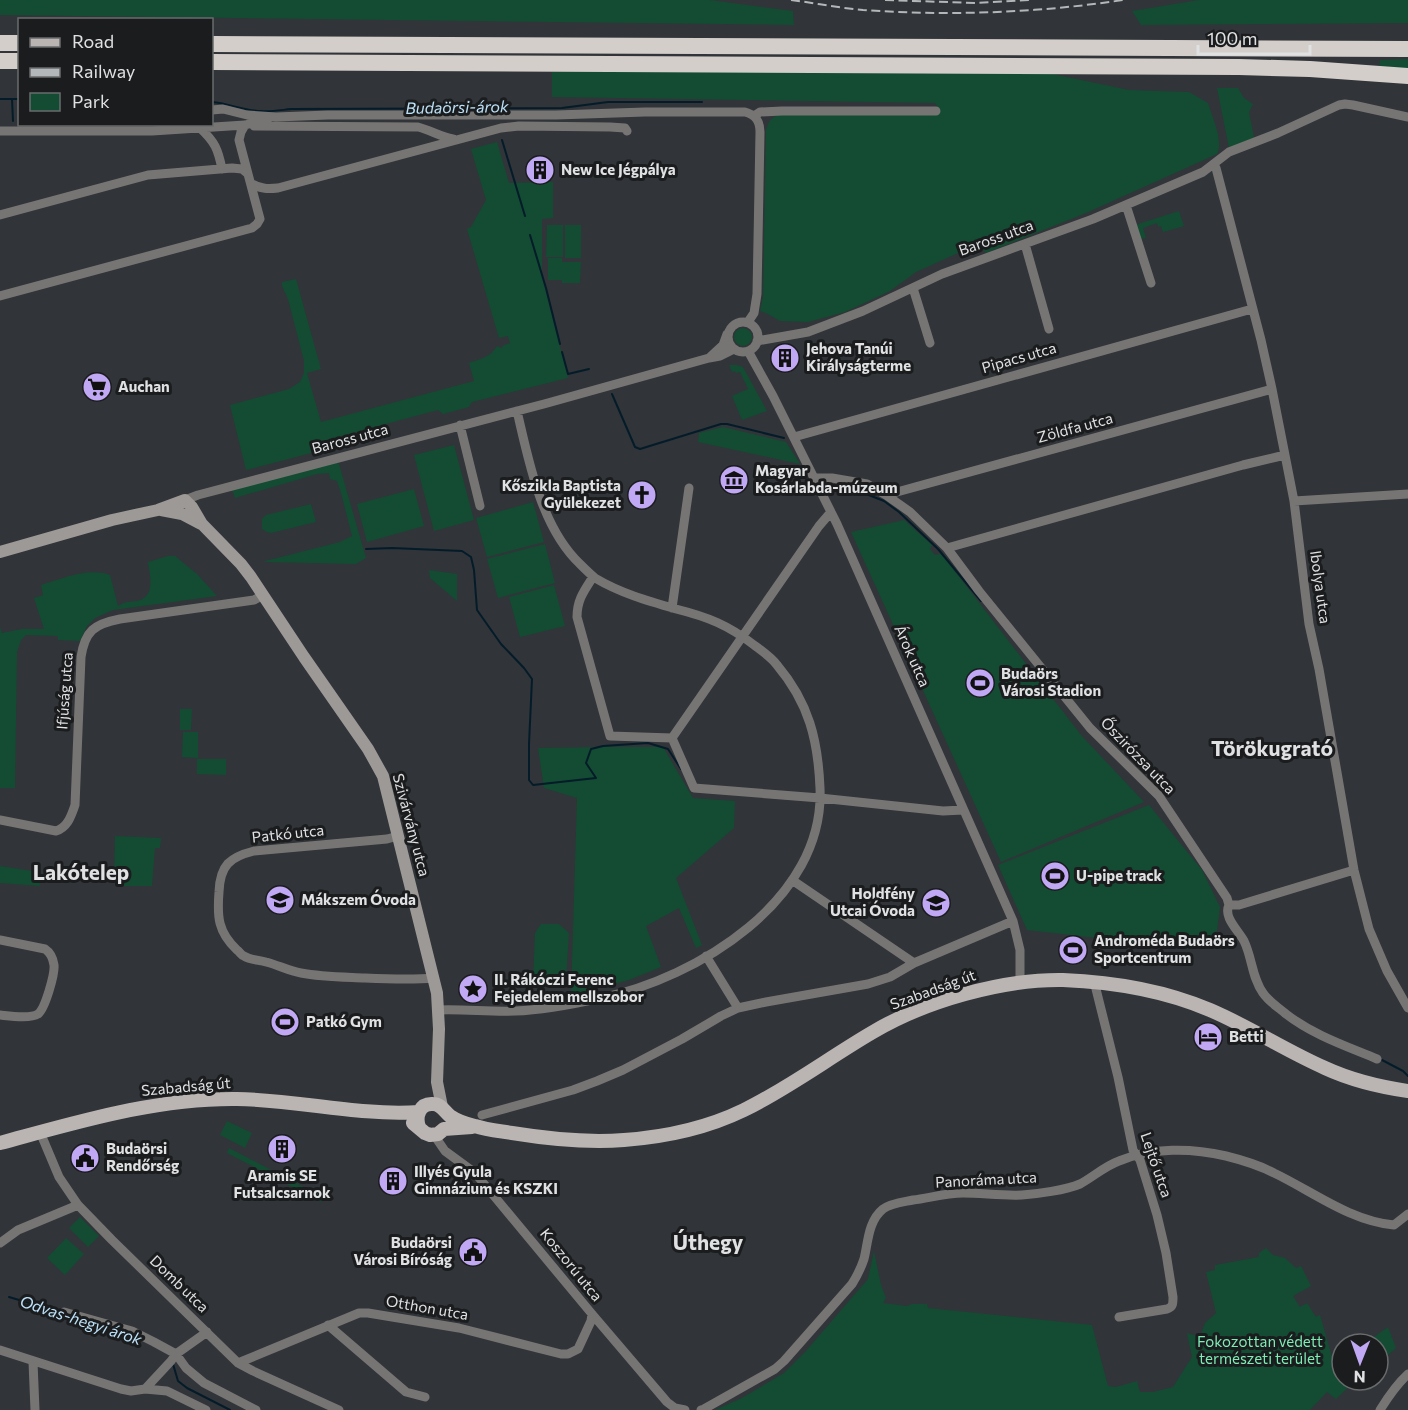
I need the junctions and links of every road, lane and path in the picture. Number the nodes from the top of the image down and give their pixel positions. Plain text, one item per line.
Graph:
1 (0, 43) edge
2 (18, 43) edge
3 (213, 44) edge
4 (1408, 49) edge
5 (0, 61) edge
6 (18, 61) edge
7 (213, 62) edge
8 (1408, 76) edge
9 (213, 110) edge
10 (936, 111) dead end
11 (754, 116) junction
12 (276, 117) junction
13 (1408, 117) edge
14 (245, 125) junction
15 (200, 126) edge
16 (213, 126) edge
17 (0, 131) edge
18 (627, 131) dead end
19 (455, 140) junction
20 (219, 152) junction
21 (1213, 165) junction
22 (222, 169) junction
23 (205, 170) junction
24 (247, 173) junction
25 (252, 184) junction
26 (267, 189) junction
27 (257, 205) junction
28 (1126, 205) junction
29 (0, 215) edge
30 (1025, 244) junction
31 (1151, 283) dead end
32 (913, 288) junction
33 (0, 296) edge
34 (1252, 309) junction
35 (748, 322) junction
36 (1049, 329) dead end
37 (757, 330) junction
38 (727, 334) junction
39 (789, 335) junction
40 (757, 341) junction
41 (930, 343) dead end
42 (734, 349) junction
43 (748, 351) junction
44 (709, 358) junction
45 (1272, 389) junction
46 (517, 411) junction
47 (460, 425) junction
48 (794, 437) junction
49 (1285, 455) junction
50 (814, 478) junction
51 (689, 488) dead end
52 (1408, 494) edge
53 (886, 495) junction
54 (185, 500) junction
55 (1294, 501) junction
56 (480, 506) dead end
57 (158, 510) junction
58 (831, 512) junction
59 (202, 524) junction
60 (947, 548) junction
61 (0, 552) edge
62 (593, 577) junction
63 (263, 595) junction
64 (672, 608) junction
65 (743, 637) junction
66 (672, 738) junction
67 (820, 798) junction
68 (963, 810) junction
69 (0, 820) edge
70 (399, 836) junction
71 (1354, 870) junction
72 (792, 880) junction
73 (1229, 904) junction
74 (1013, 921) junction
75 (0, 940) edge
76 (706, 956) junction
77 (914, 963) junction
78 (434, 978) junction
79 (1094, 981) junction
80 (1020, 983) junction
81 (738, 1008) junction
82 (1408, 1008) edge
83 (439, 1010) junction
84 (0, 1015) edge
85 (1377, 1059) dead end
86 (1408, 1091) edge
87 (434, 1109) junction
88 (380, 1112) junction
89 (479, 1121) junction
90 (418, 1127) junction
91 (40, 1132) junction
92 (439, 1132) junction
93 (0, 1143) edge
94 (1135, 1155) junction
95 (78, 1205) junction
96 (1408, 1214) edge
97 (0, 1243) edge
98 (64, 1312) dead end
99 (591, 1314) junction
100 (1119, 1317) dead end
101 (328, 1325) junction
102 (207, 1332) junction
103 (0, 1350) edge
104 (176, 1354) junction
105 (33, 1362) junction
106 (238, 1363) junction
107 (1408, 1374) edge
108 (145, 1389) junction
109 (425, 1397) dead end
110 (34, 1410) edge
111 (206, 1410) edge
112 (256, 1410) edge
113 (339, 1410) edge
114 (685, 1410) edge
115 (700, 1410) edge
116 (1380, 1410) edge

1 - 2 highway
3 - 4 highway
5 - 6 highway
7 - 8 highway
9 - 12 street
10 - 11 street
11 - 12 street
11 - 35 street
12 - 14 street
13 - 21 street, Baross utca
14 - 16 street
14 - 19 street
14 - 24 street
15 - 17 street
15 - 20 street
18 - 19 street
19 - 26 street
20 - 22 street
20 - 23 street
21 - 28 street, Baross utca
21 - 34 street, Ibolya utca
22 - 23 street
22 - 24 street
23 - 29 street
24 - 25 street
25 - 26 street
25 - 27 street
26 - 27 street
27 - 33 street
28 - 30 street, Baross utca
28 - 31 street
30 - 32 street, Baross utca
30 - 36 street
32 - 39 street, Baross utca
32 - 41 street
34 - 45 street, Ibolya utca
34 - 48 street, Pipacs utca
35 - 37 street
35 - 38 street
37 - 39 street, Baross utca
37 - 40 street
38 - 42 street
38 - 44 street
39 - 40 street, Baross utca
40 - 43 street
42 - 43 street
42 - 44 street, Baross utca
43 - 48 street, Árok utca
44 - 46 street, Baross utca
45 - 49 street, Ibolya utca
45 - 53 street, Zöldfa utca
46 - 47 street, Baross utca
46 - 62 street
47 - 54 street, Baross utca
47 - 56 street
48 - 50 street, Árok utca
49 - 55 street, Ibolya utca
49 - 60 street
50 - 53 street, Őszirózsa utca
50 - 58 street, Árok utca
51 - 64 street
52 - 55 street
53 - 60 street, Őszirózsa utca
54 - 57 street, Baross utca
54 - 59 street, Szivárvány utca
55 - 71 street, Ibolya utca
57 - 59 street, Szivárvány utca
57 - 61 street, Baross utca
58 - 65 street
58 - 68 street, Árok utca
59 - 63 street, Szivárvány utca
60 - 73 street, Őszirózsa utca
62 - 64 street
62 - 66 street
63 - 69 street, Ifjúság utca
63 - 70 street, Szivárvány utca
64 - 65 street
65 - 66 street
65 - 67 street
66 - 67 street
67 - 68 street
67 - 72 street
68 - 74 street, Árok utca
70 - 78 street, Szivárvány utca
70 - 78 street, Patkó utca
71 - 73 street
71 - 82 street, Ibolya utca
72 - 76 street
72 - 77 street
73 - 85 street, Őszirózsa utca
74 - 77 street
74 - 80 street, Árok utca
75 - 84 street
76 - 81 street
76 - 83 street
77 - 81 street
78 - 83 street, Szivárvány utca
79 - 80 main road, Szabadság út
79 - 86 main road, Szabadság út
79 - 94 street, Lejtő utca
80 - 89 main road, Szabadság út
81 - 89 street
83 - 87 street, Szivárvány utca
87 - 88 main road, Szabadság út
87 - 89 main road, Szabadság út
87 - 90 main road
87 - 92 main road
88 - 90 main road, Szabadság út
88 - 91 main road, Szabadság út
89 - 92 main road, Szabadság út
90 - 92 main road, Szabadság út
91 - 93 main road, Szabadság út
91 - 95 street, Domb utca
92 - 99 street, Koszorú utca
94 - 96 street, Panoráma utca
94 - 100 street, Lejtő utca
94 - 115 street, Panoráma utca
95 - 97 street
95 - 102 street, Domb utca
98 - 104 street
99 - 101 street, Otthon utca
99 - 114 street, Koszorú utca
101 - 106 street, Otthon utca
101 - 109 street
102 - 104 street
102 - 106 street, Domb utca
103 - 105 street
104 - 108 street
104 - 112 street
105 - 108 street
105 - 110 street
106 - 113 street, Domb utca
107 - 116 street
108 - 111 street

